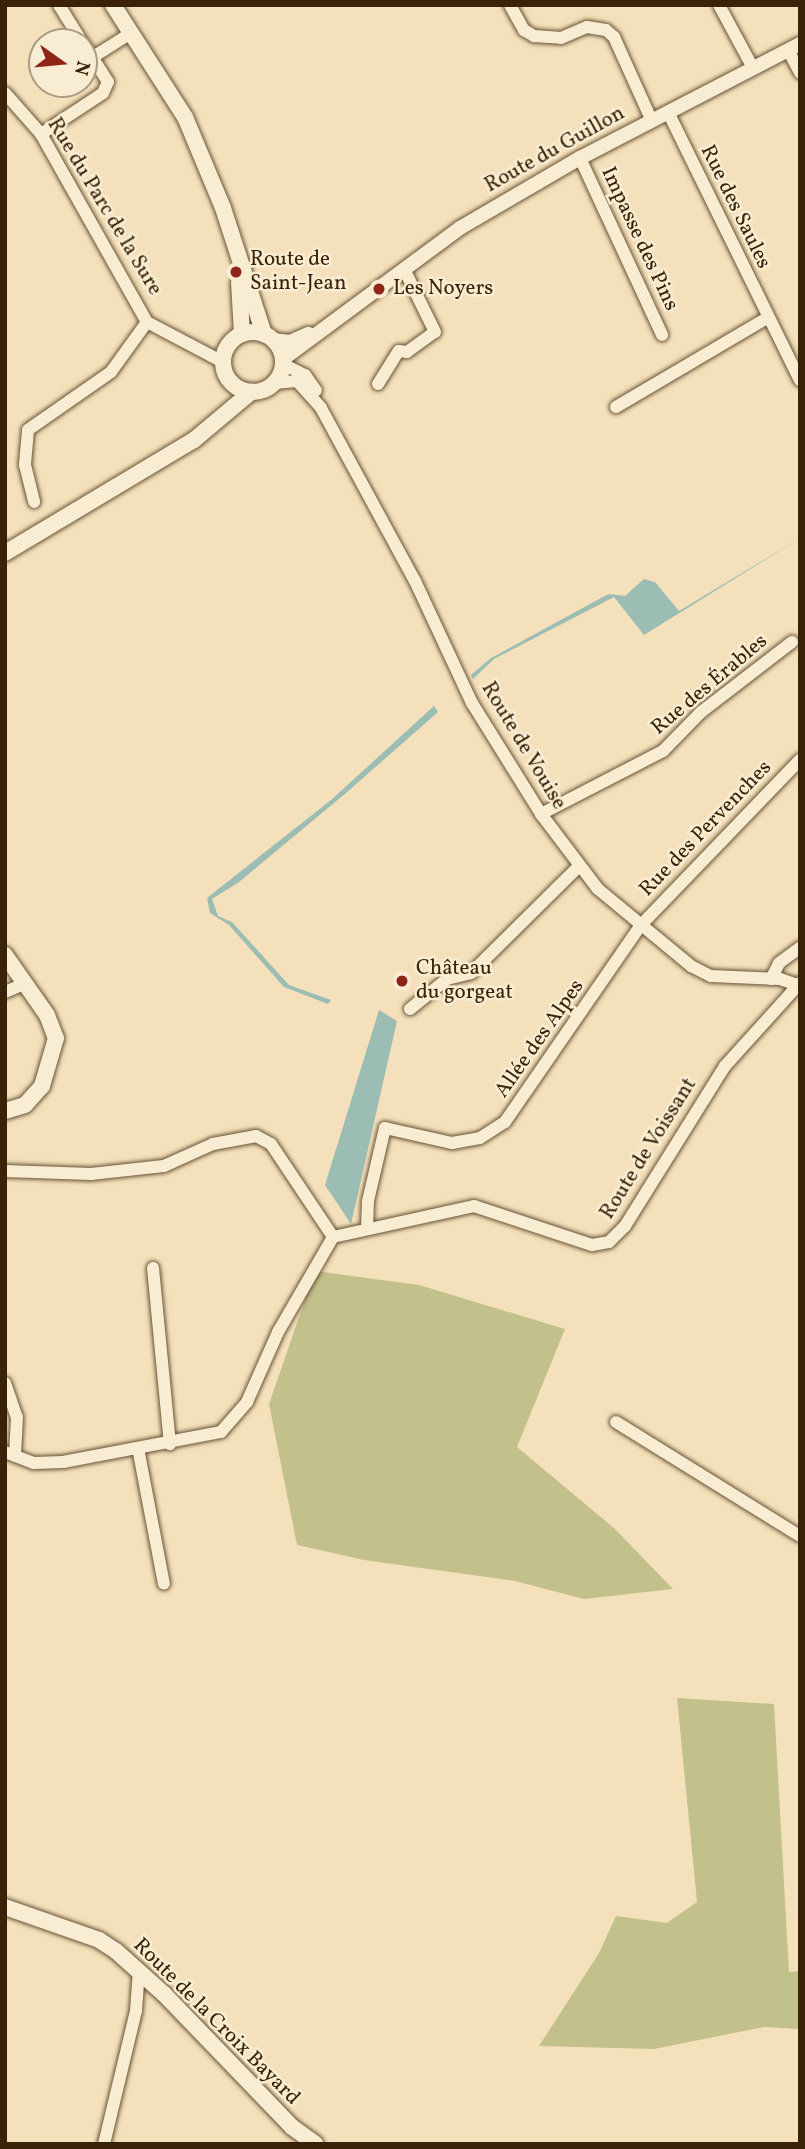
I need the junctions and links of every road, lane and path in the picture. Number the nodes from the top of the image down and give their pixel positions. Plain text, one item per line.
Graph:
1 (59, 5) edge
2 (113, 5) edge
3 (510, 5) edge
4 (719, 5) edge
5 (74, 28) edge
6 (131, 33) junction
7 (794, 47) edge
8 (98, 54) edge
9 (98, 65) edge
10 (753, 68) junction
11 (800, 73) edge
12 (5, 93) edge
13 (98, 96) edge
14 (95, 98) edge
15 (668, 112) junction
16 (652, 121) junction
17 (41, 134) junction
18 (580, 158) junction
19 (223, 208) junction
20 (404, 269) junction
21 (343, 314) junction
22 (767, 318) junction
23 (147, 322) junction
24 (242, 334) junction
25 (662, 335) dead end
26 (269, 337) junction
27 (223, 362) junction
28 (283, 362) junction
29 (229, 380) junction
30 (800, 380) edge
31 (275, 383) junction
32 (378, 384) dead end
33 (251, 392) junction
34 (616, 407) dead end
35 (321, 408) junction
36 (137, 472) junction
37 (34, 502) dead end
38 (5, 553) edge
39 (792, 642) dead end
40 (800, 760) edge
41 (541, 814) junction
42 (579, 866) junction
43 (640, 926) junction
44 (800, 948) edge
45 (5, 955) edge
46 (771, 979) junction
47 (26, 983) junction
48 (799, 985) edge
49 (5, 992) edge
50 (410, 1009) dead end
51 (5, 1111) edge
52 (5, 1171) edge
53 (367, 1229) junction
54 (333, 1237) junction
55 (153, 1268) dead end
56 (5, 1383) edge
57 (616, 1422) dead end
58 (170, 1444) junction
59 (138, 1448) junction
60 (10, 1454) edge
61 (800, 1536) edge
62 (164, 1584) dead end
63 (5, 1907) edge
64 (139, 1969) junction
65 (104, 2144) edge
66 (315, 2144) edge

1 - 5 street
2 - 6 main road
3 - 16 street
4 - 10 street
6 - 8 street
6 - 19 main road
7 - 10 street, Route du Guillon
7 - 11 street
9 - 13 street
10 - 15 street, Route du Guillon
12 - 17 street, Rue du Parc de la Sure
14 - 17 street
15 - 16 street, Route du Guillon
15 - 22 street, Rue des Saules
16 - 18 street, Route du Guillon
17 - 23 street, Rue du Parc de la Sure
18 - 20 street, Route du Guillon
18 - 25 street, Impasse des Pins
19 - 24 main road
19 - 26 main road
20 - 21 street, Route du Guillon
20 - 32 street
21 - 26 street, Route du Guillon
21 - 28 street, Route du Guillon
22 - 30 street, Rue des Saules
22 - 34 street
23 - 27 street
23 - 37 street, Rue du Parc de la Sure
24 - 26 main road
24 - 27 main road
26 - 28 main road
27 - 29 main road
28 - 31 main road
28 - 35 street, Route de Vouise
29 - 33 main road
29 - 36 main road
31 - 33 main road
31 - 35 street, Route de Vouise
33 - 36 main road
35 - 41 street, Route de Vouise
36 - 38 main road
39 - 41 street, Rue des Érables
40 - 43 street, Rue des Pervenches
41 - 42 street, Route de Vouise
42 - 43 street, Route de Vouise
42 - 50 street
43 - 46 street, Route de Vouise
43 - 53 street, Allée des Alpes
44 - 46 street
45 - 47 main road
46 - 48 street, Route de Vouise
47 - 49 street
47 - 51 main road
48 - 53 street, Route de Voissant
52 - 54 street
53 - 54 street, Route de Voissant
54 - 58 street
55 - 58 street
56 - 60 street
57 - 61 street
58 - 59 street
59 - 60 street
59 - 62 street
63 - 64 main road, Route de la Croix Bayard
64 - 65 street
64 - 66 main road, Route de la Croix Bayard

